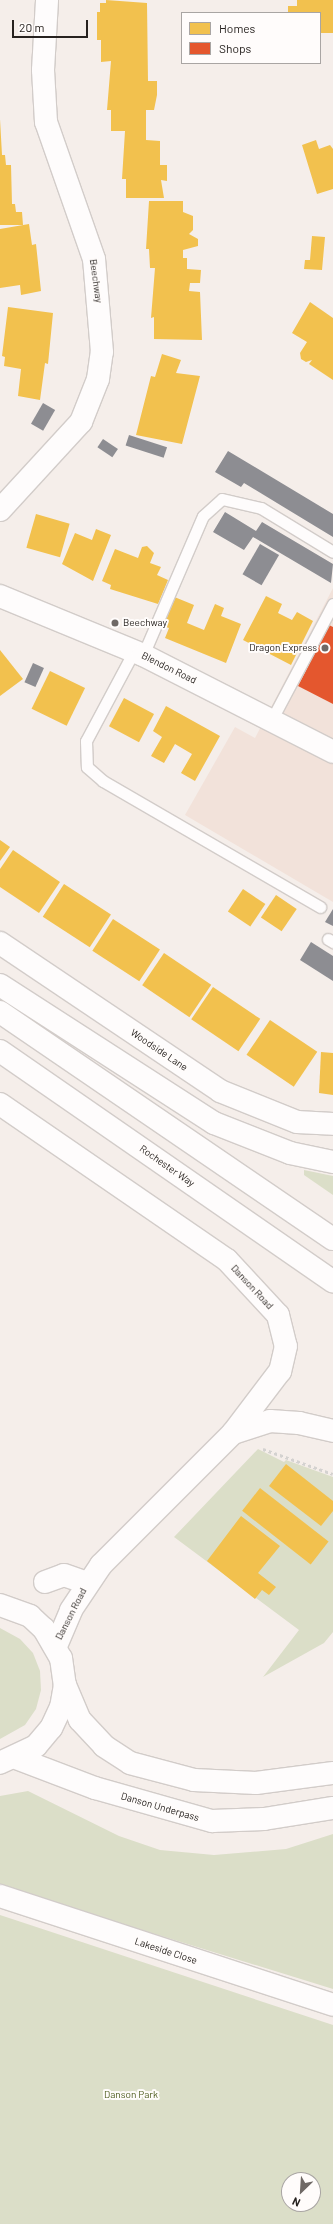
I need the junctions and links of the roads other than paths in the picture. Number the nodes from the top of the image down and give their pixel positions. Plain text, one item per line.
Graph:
1 (47, 0) edge
2 (0, 510) edge
3 (333, 552) edge
4 (0, 596) edge
5 (333, 604) edge
6 (138, 653) junction
7 (272, 719) junction
8 (333, 752) edge
9 (320, 907) dead end
10 (0, 943) edge
11 (0, 986) edge
12 (0, 1012) edge
13 (0, 1051) edge
14 (0, 1104) edge
15 (333, 1124) edge
16 (333, 1162) edge
17 (333, 1239) edge
18 (333, 1282) edge
19 (333, 1431) edge
20 (232, 1433) junction
21 (45, 1582) dead end
22 (87, 1583) junction
23 (3, 1603) edge
24 (56, 1646) junction
25 (65, 1684) junction
26 (8, 1760) edge
27 (333, 1773) edge
28 (333, 1808) edge
29 (0, 1896) edge
30 (333, 2005) edge

1 - 2 main road, Beechway
3 - 6 lane
4 - 6 main road, Blendon Road
5 - 7 lane
6 - 7 main road, Blendon Road
6 - 9 lane
7 - 8 main road, Blendon Road
10 - 15 main road, Woodside Lane
11 - 16 main road
12 - 17 main road
13 - 18 main road, Rochester Way
14 - 20 main road, Danson Road
19 - 20 main road
20 - 22 main road, Danson Road
21 - 22 main road, Danson Road
22 - 24 main road, Danson Road
23 - 24 main road
24 - 25 main road
25 - 26 main road
25 - 27 main road
26 - 28 main road, Danson Underpass
29 - 30 main road, Lakeside Close

